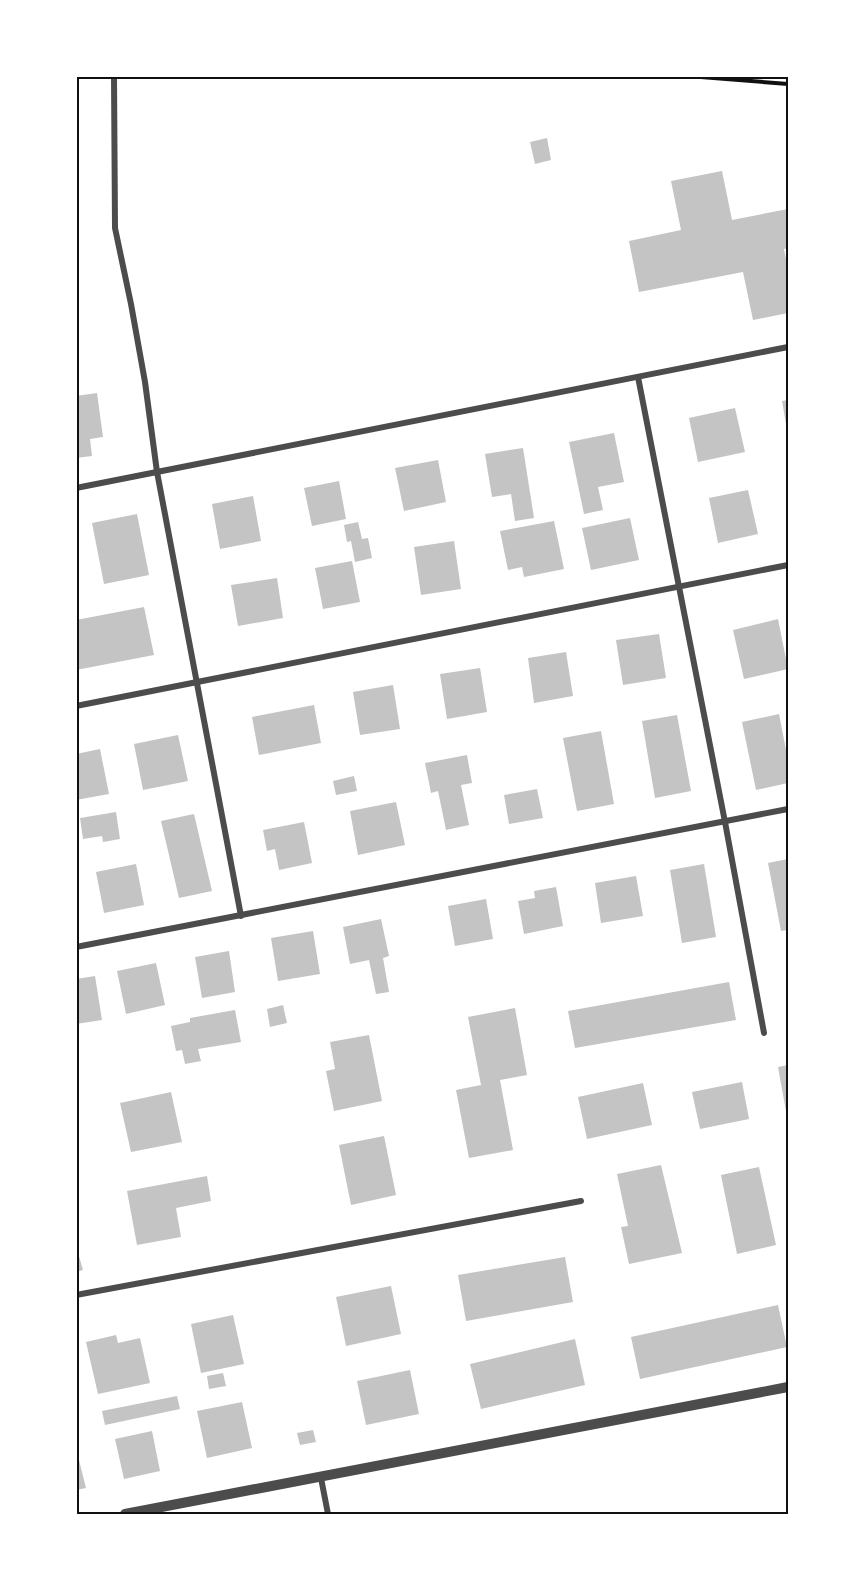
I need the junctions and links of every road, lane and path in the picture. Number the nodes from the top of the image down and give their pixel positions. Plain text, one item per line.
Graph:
1 (114, 76) edge
2 (688, 76) edge
3 (789, 84) edge
4 (789, 346) edge
5 (638, 377) junction
6 (157, 472) junction
7 (76, 488) edge
8 (789, 565) edge
9 (679, 587) junction
10 (197, 681) junction
11 (76, 706) edge
12 (789, 809) edge
13 (725, 822) junction
14 (241, 916) junction
15 (76, 947) edge
16 (764, 1033) dead end
17 (581, 1201) dead end
18 (76, 1295) edge
19 (789, 1387) edge
20 (321, 1478) junction
21 (125, 1515) edge
22 (328, 1515) edge

1 - 6 street
2 - 3 path
4 - 5 street
5 - 6 street
5 - 9 street
6 - 7 street
6 - 10 street
8 - 9 street
9 - 10 street
9 - 13 street
10 - 11 street
10 - 14 street
12 - 13 street
13 - 14 street
13 - 16 street
14 - 15 street
17 - 18 street
19 - 20 street
20 - 21 street
20 - 22 street

